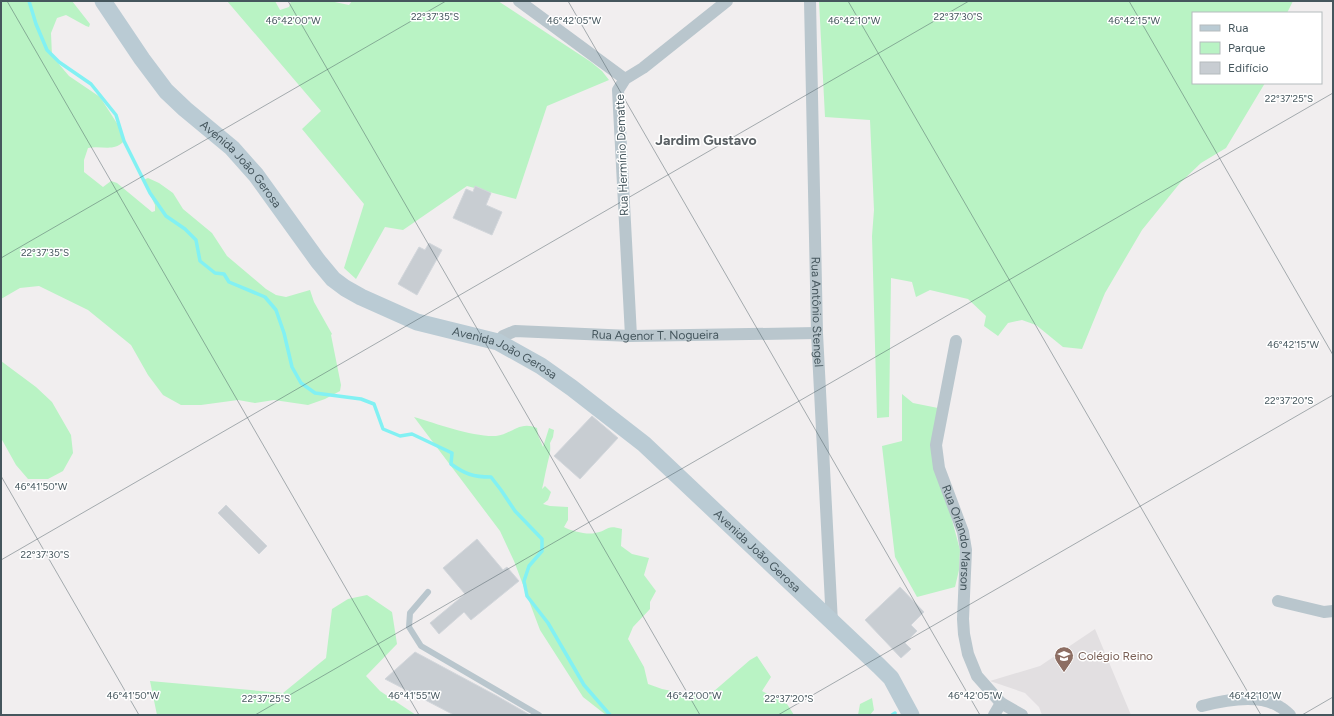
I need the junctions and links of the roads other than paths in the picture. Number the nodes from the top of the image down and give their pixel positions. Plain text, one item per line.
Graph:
1 (103, 1) edge
2 (519, 1) edge
3 (727, 1) edge
4 (810, 1) edge
5 (625, 79) junction
6 (817, 333) junction
7 (631, 336) junction
8 (956, 341) dead end
9 (498, 342) junction
10 (428, 592) dead end
11 (1278, 601) dead end
12 (1333, 611) edge
13 (832, 623) junction
14 (1001, 703) junction
15 (1202, 706) dead end
16 (539, 715) edge
17 (910, 715) edge
18 (994, 715) edge
19 (1022, 715) edge
20 (1290, 715) edge

1 - 9 main road, Avenida João Gerosa
2 - 5 street
3 - 5 street, Rua Hermínio Dematte
4 - 6 street, Rua Antônio Stengel
5 - 7 street, Rua Hermínio Dematte
6 - 7 street, Rua Agenor T. Nogueira
6 - 13 street, Rua Antônio Stengel
7 - 9 street, Rua Agenor T. Nogueira
8 - 14 street, Rua Orlando Marson
9 - 13 main road, Avenida João Gerosa
10 - 16 lane
11 - 12 street
13 - 17 main road, Avenida João Gerosa
14 - 18 street
14 - 19 street, Rua Orlando Marson
15 - 20 street

